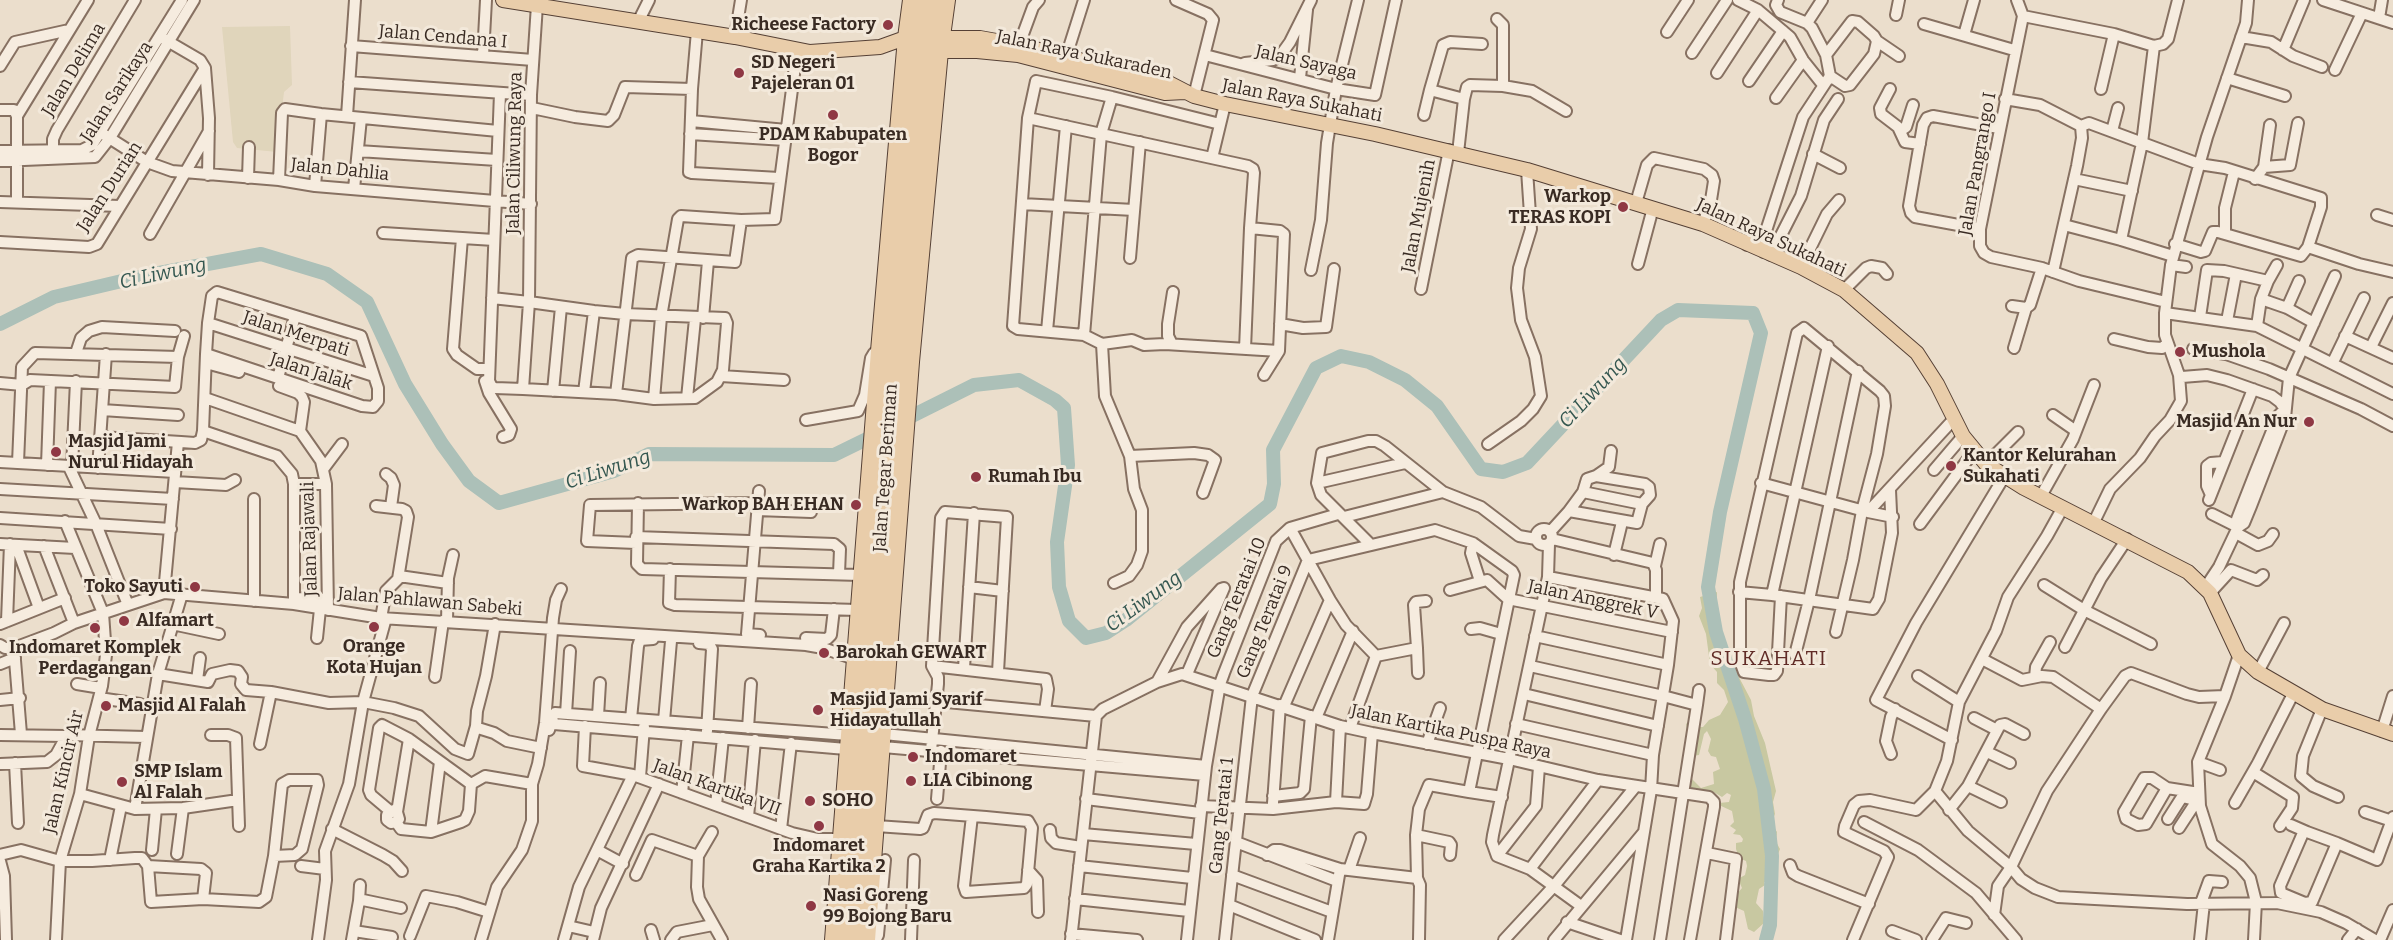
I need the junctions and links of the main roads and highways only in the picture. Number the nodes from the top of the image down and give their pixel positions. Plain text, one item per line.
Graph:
1 (503, 0) edge
2 (910, 0) edge
3 (923, 0) edge
4 (936, 0) edge
5 (948, 0) edge
6 (543, 4) edge
7 (923, 45) junction
8 (963, 51) junction
9 (939, 75) junction
10 (1149, 83) junction
11 (1189, 94) joint
12 (891, 359) junction
13 (885, 474) junction
14 (872, 666) junction
15 (2387, 732) edge
16 (858, 852) junction
17 (864, 939) edge
18 (832, 940) edge
19 (842, 940) edge

1 - 6 main road
2 - 7 main road, Jalan Tegar Beriman
3 - 7 main road, Jalan Tegar Beriman
4 - 7 main road, Jalan Tegar Beriman
5 - 7 main road, Jalan Tegar Beriman
6 - 7 main road
7 - 8 main road, Jalan Raya Sukaraden
7 - 9 main road, Jalan Tegar Beriman
7 - 10 main road, Jalan Raya Sukaraden
7 - 12 main road, Jalan Tegar Beriman
7 - 12 main road, Jalan Tegar Beriman
8 - 9 main road
8 - 10 main road, Jalan Raya Sukaraden
9 - 12 main road, Jalan Tegar Beriman
10 - 11 main road, Jalan Raya Sukaraden
11 - 15 main road, Jalan Raya Sukahati
12 - 13 main road, Jalan Tegar Beriman
12 - 13 main road, Jalan Tegar Beriman
13 - 14 main road, Jalan Tegar Beriman
13 - 14 main road, Jalan Tegar Beriman
13 - 14 main road, Jalan Tegar Beriman
14 - 16 main road, Jalan Tegar Beriman
14 - 16 main road, Jalan Tegar Beriman
14 - 16 main road, Jalan Tegar Beriman
16 - 17 main road, Jalan Tegar Beriman
16 - 17 main road, Jalan Tegar Beriman
16 - 18 main road, Jalan Tegar Beriman
16 - 19 main road, Jalan Tegar Beriman

